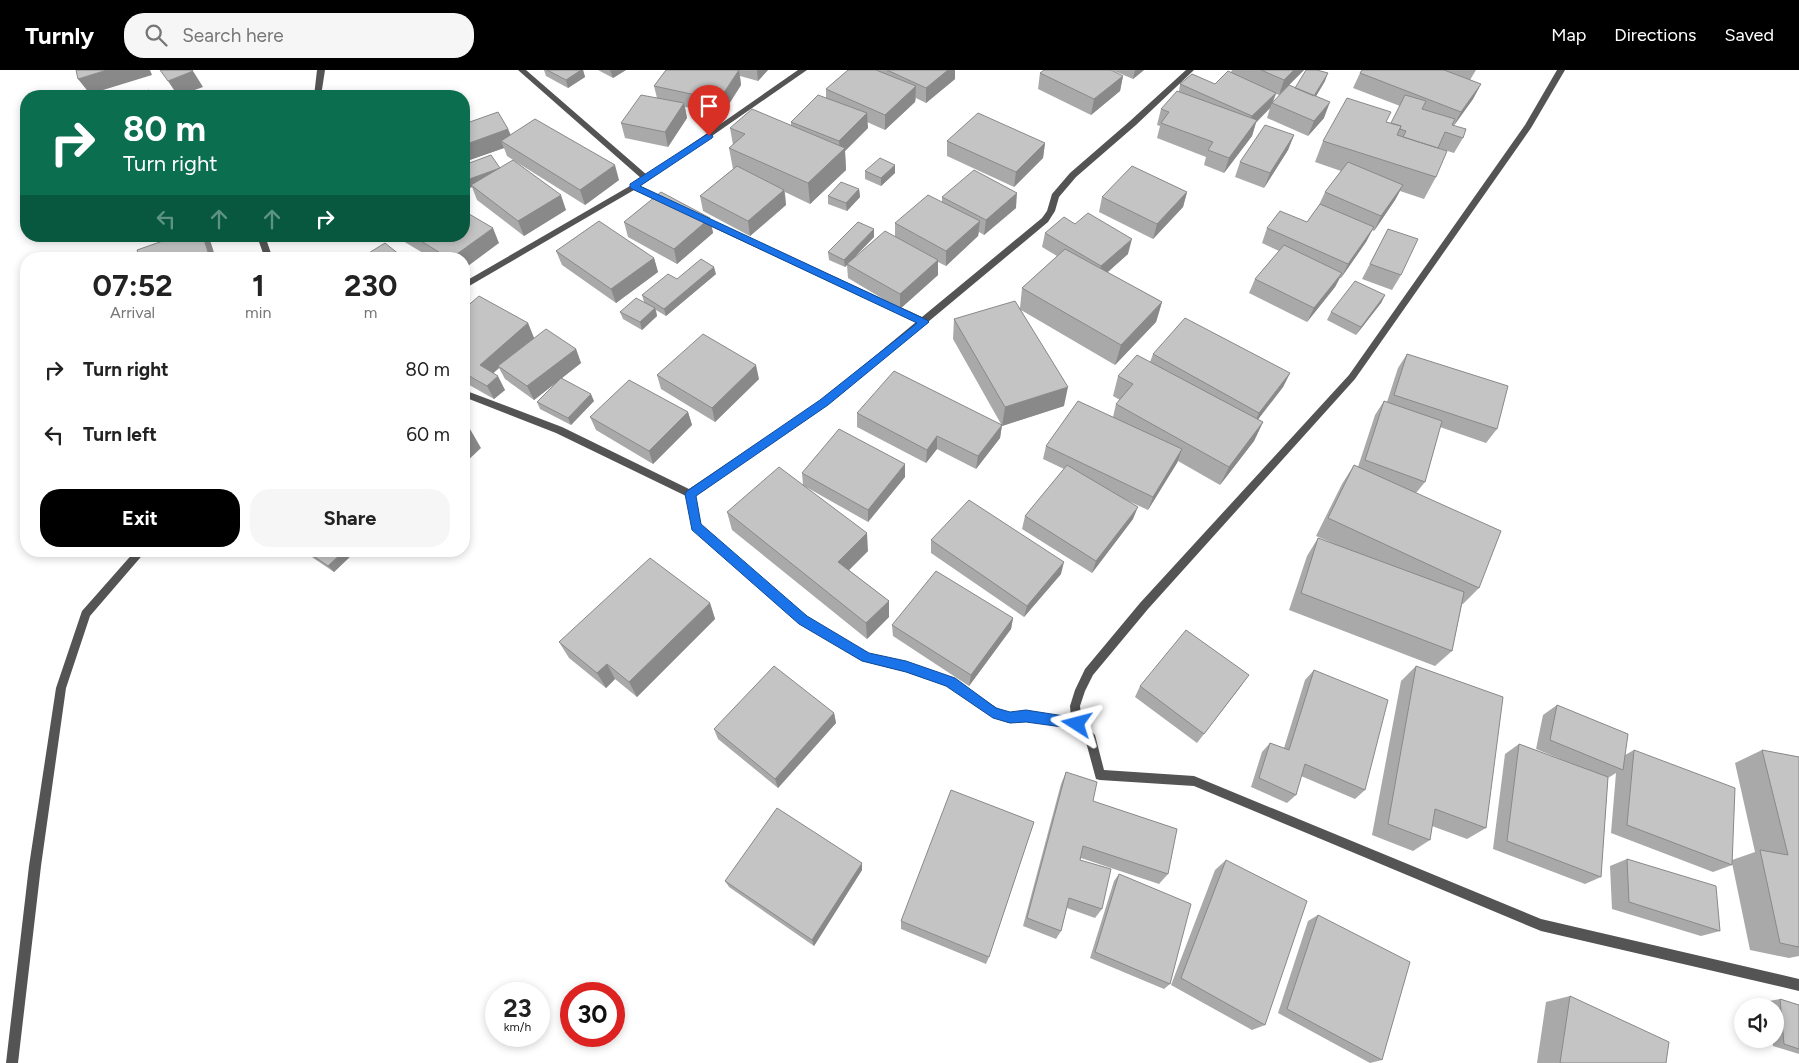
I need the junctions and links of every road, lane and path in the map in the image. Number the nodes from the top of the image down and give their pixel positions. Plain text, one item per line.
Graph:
1 (321, 70) edge
2 (522, 70) edge
3 (803, 70) edge
4 (1190, 70) edge
5 (1562, 70) edge
6 (319, 90) edge
7 (647, 179) junction
8 (633, 186) junction
9 (678, 207) edge
10 (695, 216) edge
11 (470, 282) edge
12 (924, 322) junction
13 (470, 395) edge
14 (690, 494) junction
15 (136, 557) edge
16 (1077, 724) junction
17 (1799, 985) edge
18 (12, 1063) edge

1 - 6 street
2 - 7 street
3 - 7 street
4 - 12 street
5 - 16 street
7 - 8 street
8 - 9 street
8 - 11 street
10 - 12 street
12 - 14 street
13 - 14 street
14 - 16 street
15 - 18 street
16 - 17 street

